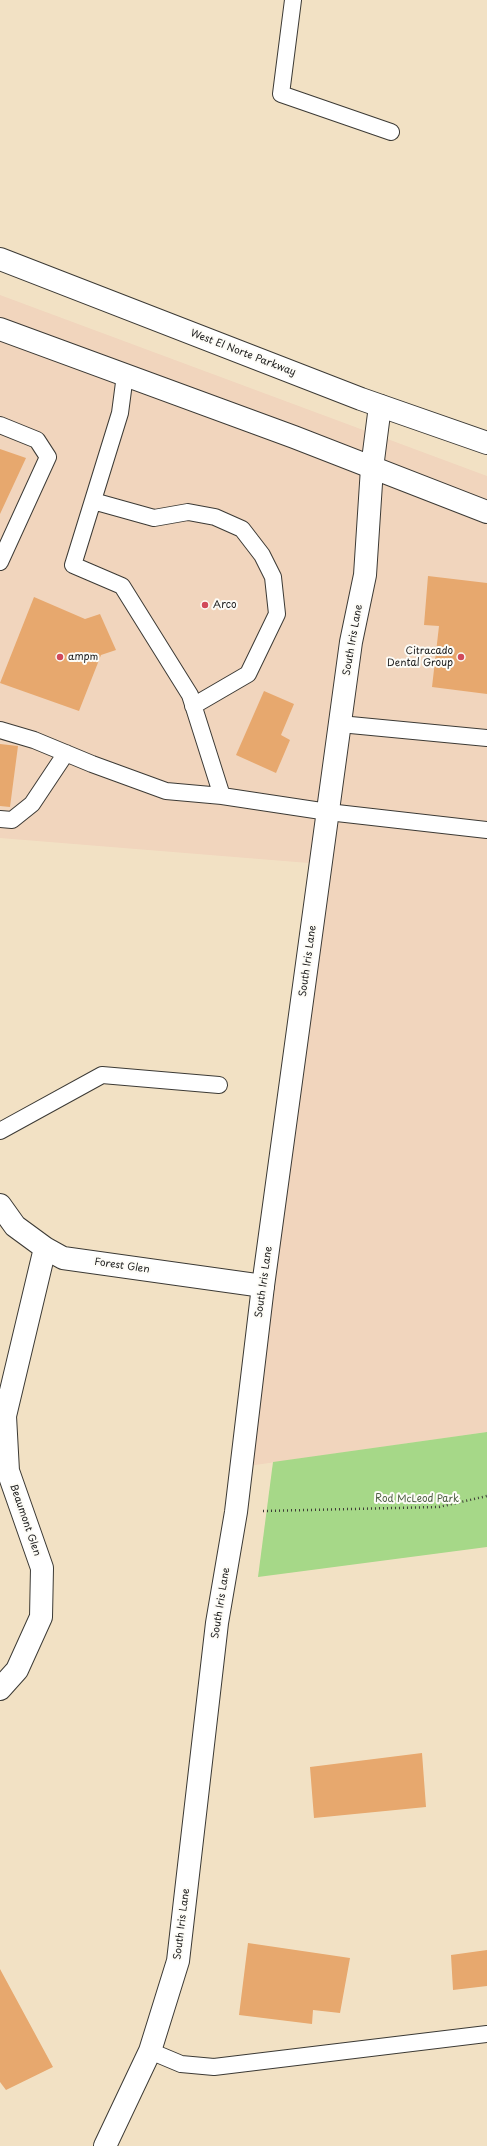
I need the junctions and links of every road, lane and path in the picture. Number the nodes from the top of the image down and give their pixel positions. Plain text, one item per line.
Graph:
1 (294, 0) edge
2 (391, 132) dead end
3 (0, 260) edge
4 (0, 329) edge
5 (125, 375) junction
6 (380, 406) junction
7 (0, 425) edge
8 (487, 443) edge
9 (372, 468) junction
10 (92, 501) junction
11 (487, 512) edge
12 (0, 562) edge
13 (193, 706) junction
14 (340, 724) junction
15 (0, 730) edge
16 (487, 738) edge
17 (66, 753) junction
18 (222, 796) junction
19 (328, 812) junction
20 (0, 819) edge
21 (487, 830) edge
22 (219, 1085) dead end
23 (0, 1131) edge
24 (0, 1205) edge
25 (45, 1248) junction
26 (263, 1286) junction
27 (7, 1486) edge
28 (487, 1496) edge
29 (260, 1511) dead end
30 (0, 1689) edge
31 (487, 2034) edge
32 (150, 2051) junction
33 (105, 2146) edge

1 - 2 lane
3 - 6 street, West El Norte Parkway
4 - 5 street
5 - 9 street
5 - 10 lane
6 - 8 street, West El Norte Parkway
6 - 9 street, South Iris Lane
7 - 12 lane
9 - 11 street
9 - 14 street, South Iris Lane
10 - 13 lane
10 - 13 lane
13 - 18 lane
14 - 16 lane
14 - 19 street, South Iris Lane
15 - 17 lane
17 - 18 lane
17 - 20 lane
18 - 19 lane
19 - 21 lane
19 - 26 street, South Iris Lane
22 - 23 lane
24 - 25 street, Forest Glen
25 - 26 street, Forest Glen
25 - 27 street, Beaumont Glen
26 - 32 street, South Iris Lane
27 - 30 street, Beaumont Glen
28 - 29 path
31 - 32 lane
32 - 33 street, South Iris Lane

